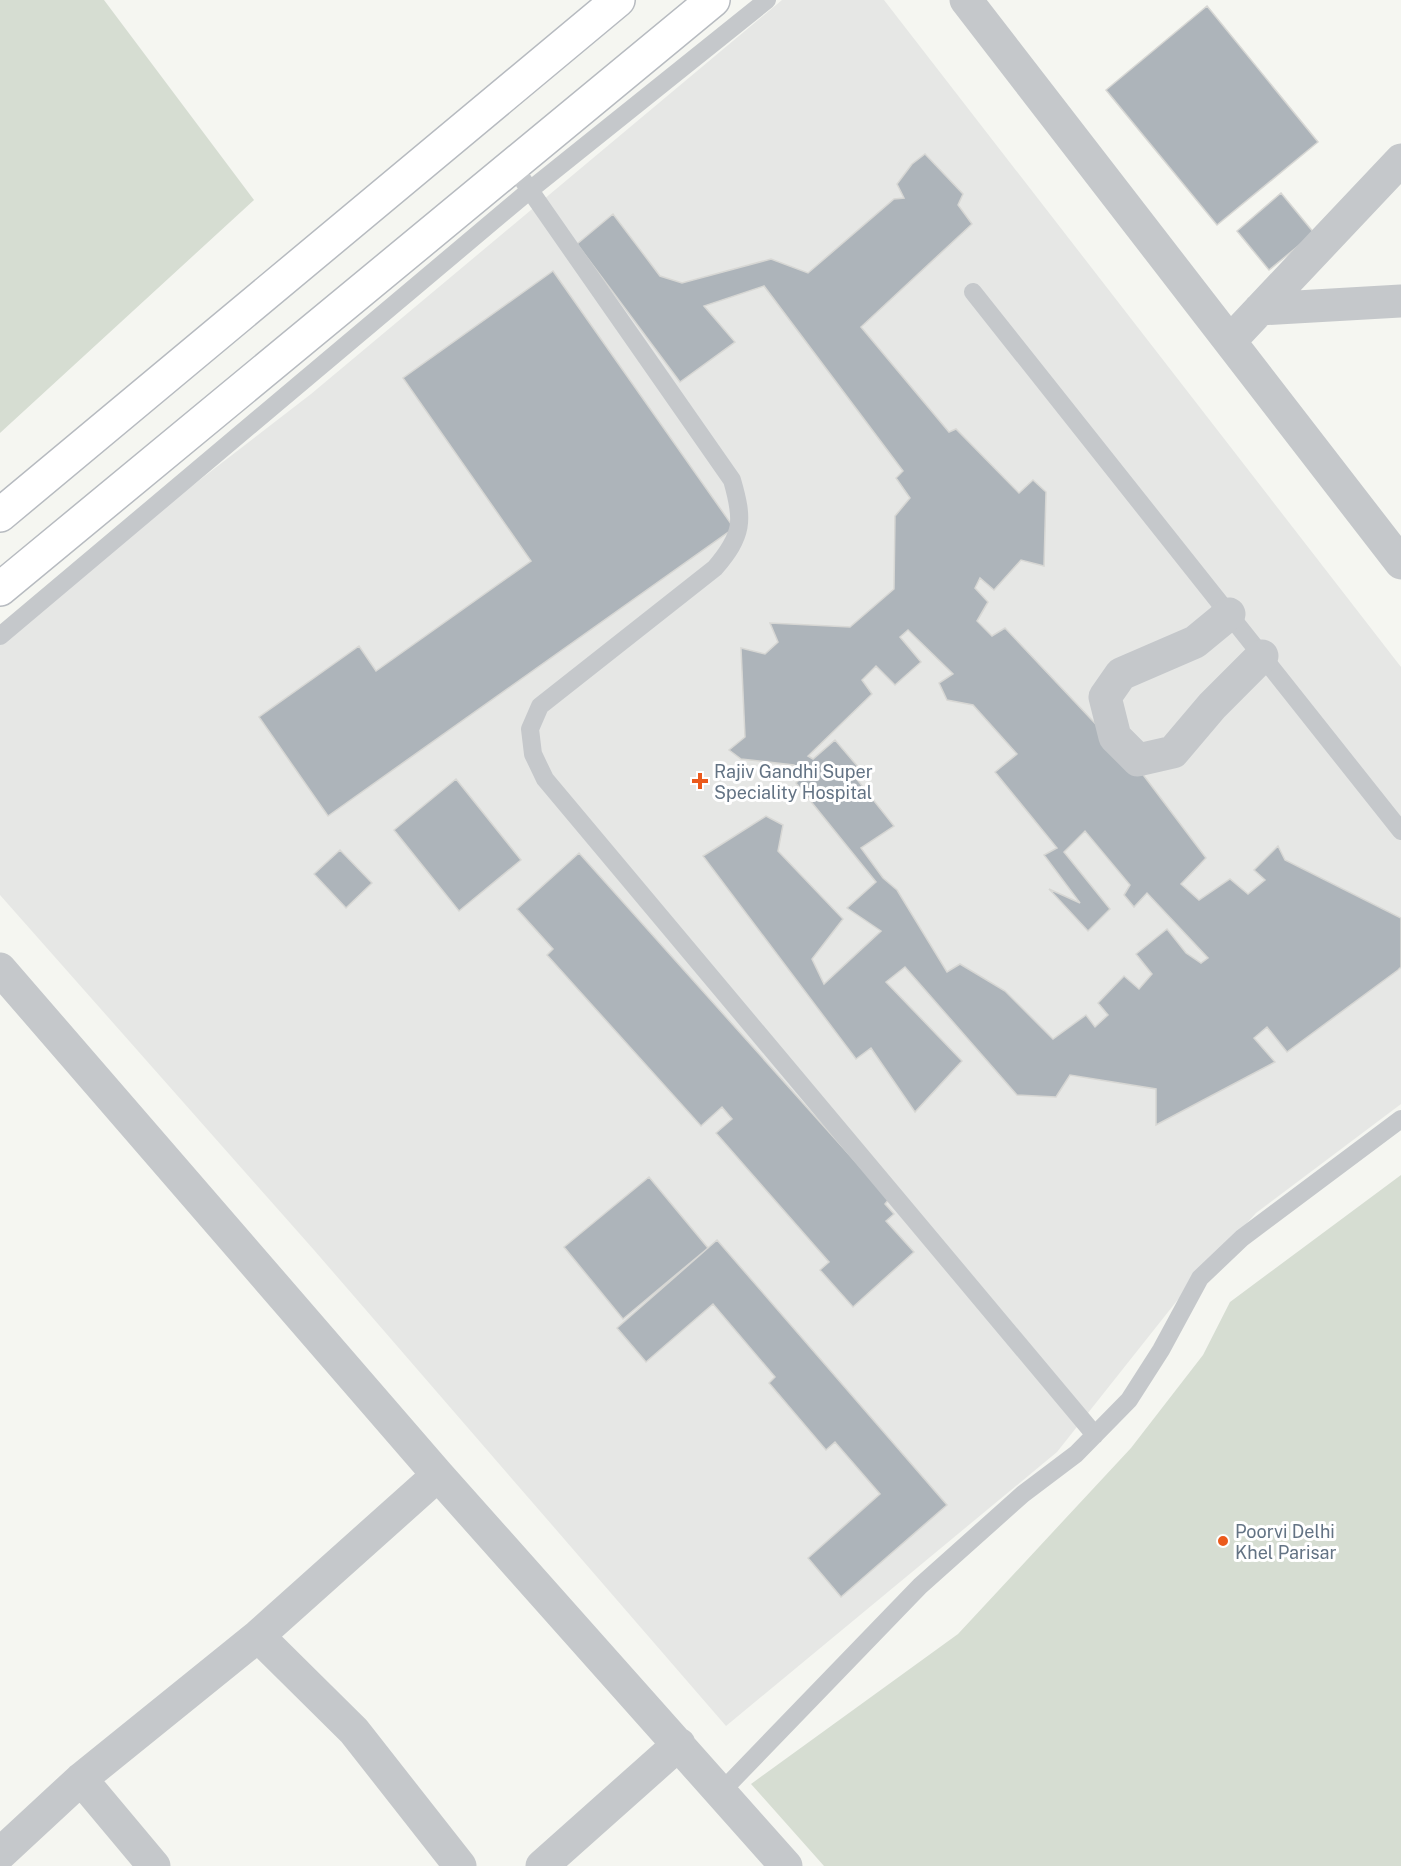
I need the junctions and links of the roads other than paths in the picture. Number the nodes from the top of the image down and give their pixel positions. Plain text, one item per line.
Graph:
1 (618, 0) edge
2 (713, 0) edge
3 (767, 0) edge
4 (966, 0) edge
5 (1401, 160) edge
6 (521, 178) junction
7 (973, 292) dead end
8 (1401, 301) edge
9 (1260, 309) junction
10 (1231, 340) junction
11 (0, 515) edge
12 (1401, 563) edge
13 (0, 589) edge
14 (1229, 614) junction
15 (0, 636) edge
16 (1262, 656) junction
17 (1401, 831) edge
18 (1, 974) edge
19 (1401, 1119) edge
20 (1095, 1435) junction
21 (438, 1475) junction
22 (258, 1636) junction
23 (679, 1744) junction
24 (81, 1779) junction
25 (721, 1792) junction
26 (0, 1854) edge
27 (154, 1866) edge
28 (460, 1866) edge
29 (542, 1866) edge
30 (786, 1866) edge

1 - 11 main road
2 - 6 main road
3 - 6 lane
4 - 10 street
5 - 9 street
6 - 13 main road
6 - 15 lane
6 - 20 lane
7 - 14 lane
8 - 9 street
9 - 10 street
10 - 12 street
14 - 16 lane
14 - 16 street
16 - 17 lane
18 - 21 street
19 - 20 lane
20 - 25 lane
21 - 22 street
21 - 23 street
22 - 24 street
22 - 28 street
23 - 25 street
23 - 29 street
24 - 26 street
24 - 27 street
25 - 30 street

